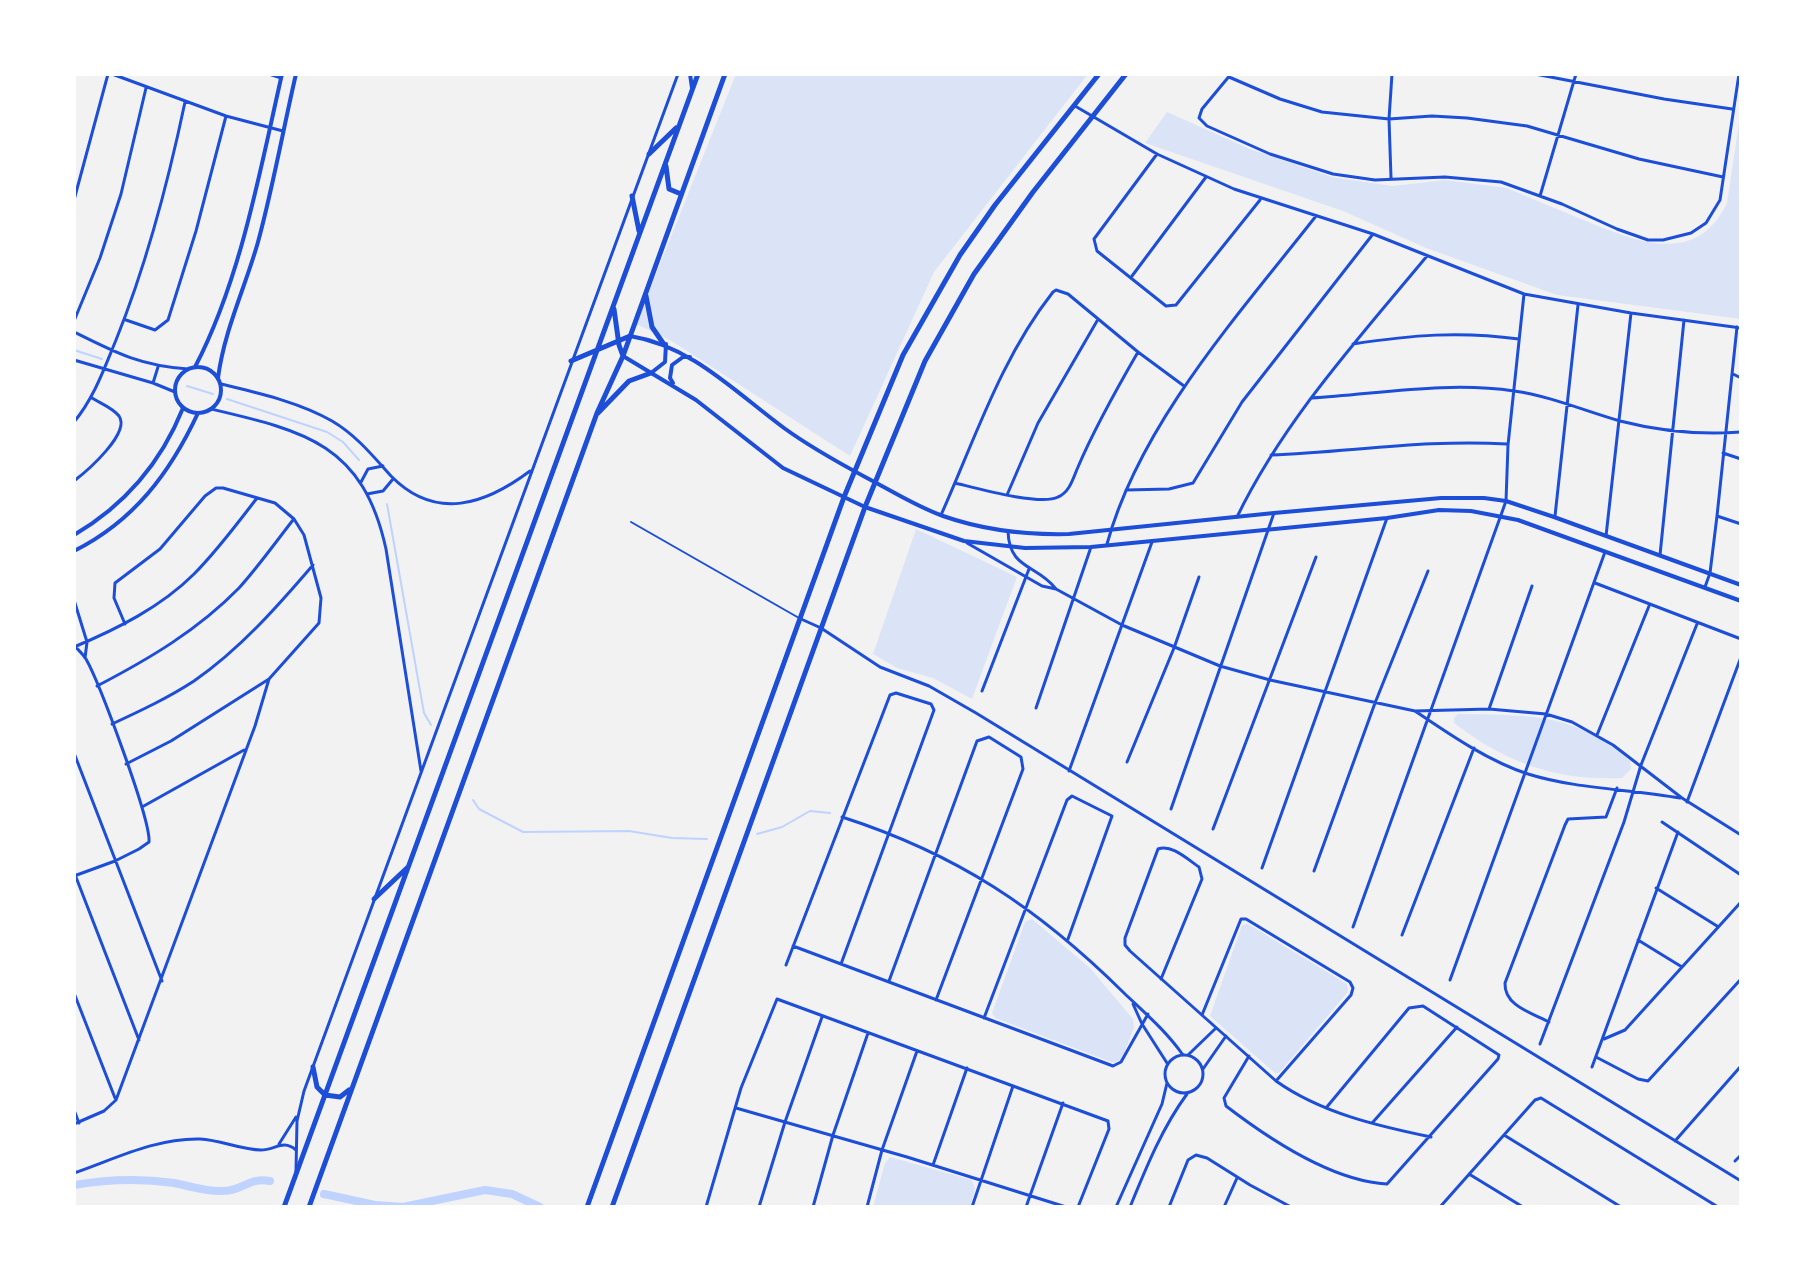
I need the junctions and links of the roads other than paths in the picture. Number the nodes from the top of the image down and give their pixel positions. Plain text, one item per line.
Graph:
1 (110, 74) edge
2 (269, 74) edge
3 (296, 74) edge
4 (678, 74) edge
5 (690, 74) edge
6 (698, 74) edge
7 (725, 74) edge
8 (1099, 74) edge
9 (1126, 74) edge
10 (1392, 74) edge
11 (1535, 74) edge
12 (1576, 74) edge
13 (1739, 74) edge
14 (1230, 75) edge
15 (282, 76) edge
16 (1573, 83) junction
17 (146, 88) junction
18 (692, 92) junction
19 (185, 102) junction
20 (1074, 105) junction
21 (1734, 109) junction
22 (226, 116) junction
23 (1092, 117) junction
24 (1389, 119) junction
25 (677, 128) junction
26 (271, 129) junction
27 (284, 132) junction
28 (1560, 135) junction
29 (649, 154) junction
30 (1157, 154) junction
31 (666, 161) junction
32 (1206, 177) junction
33 (1723, 177) junction
34 (1392, 180) junction
35 (681, 194) junction
36 (632, 196) junction
37 (1540, 196) junction
38 (1261, 198) junction
39 (74, 200) edge
40 (1316, 216) junction
41 (639, 232) junction
42 (1373, 234) junction
43 (1427, 256) junction
44 (1131, 277) junction
45 (645, 292) junction
46 (1524, 294) junction
47 (614, 304) junction
48 (1578, 305) junction
49 (1631, 313) junction
50 (124, 319) junction
51 (1098, 320) junction
52 (1684, 320) junction
53 (74, 321) edge
54 (1739, 328) edge
55 (74, 332) edge
56 (630, 336) junction
57 (1519, 339) junction
58 (618, 341) junction
59 (665, 344) junction
60 (1353, 344) junction
61 (112, 351) junction
62 (598, 351) junction
63 (1138, 352) junction
64 (623, 356) junction
65 (692, 357) junction
66 (74, 360) edge
67 (571, 361) junction
68 (158, 367) junction
69 (195, 367) junction
70 (188, 369) junction
71 (104, 370) junction
72 (651, 373) junction
73 (1733, 374) junction
74 (218, 378) junction
75 (1741, 378) edge
76 (153, 383) junction
77 (221, 384) junction
78 (675, 386) junction
79 (1184, 386) junction
80 (1514, 391) junction
81 (175, 392) junction
82 (92, 398) junction
83 (1312, 398) junction
84 (1567, 405) junction
85 (183, 408) junction
86 (211, 409) junction
87 (198, 413) junction
88 (597, 413) junction
89 (1619, 420) junction
90 (74, 422) edge
91 (1671, 431) junction
92 (1741, 432) edge
93 (1726, 433) junction
94 (1508, 445) junction
95 (1723, 453) junction
96 (1271, 455) junction
97 (1741, 459) edge
98 (383, 466) junction
99 (530, 471) junction
100 (854, 471) junction
101 (393, 478) junction
102 (74, 481) edge
103 (361, 482) junction
104 (875, 482) junction
105 (955, 483) junction
106 (1126, 490) junction
107 (367, 494) junction
108 (1007, 495) junction
109 (258, 497) junction
110 (844, 497) junction
111 (1506, 501) junction
112 (865, 507) junction
113 (1274, 513) junction
114 (941, 515) junction
115 (1501, 515) junction
116 (1717, 516) junction
117 (1237, 517) junction
118 (1554, 517) junction
119 (1387, 518) junction
120 (294, 519) junction
121 (631, 522) dead end
122 (1741, 524) edge
123 (1269, 528) junction
124 (1008, 530) junction
125 (1111, 530) junction
126 (74, 535) edge
127 (1606, 537) junction
128 (964, 541) junction
129 (1152, 542) junction
130 (1107, 545) junction
131 (1010, 547) junction
132 (1091, 547) junction
133 (75, 551) edge
134 (1605, 552) junction
135 (1316, 557) dead end
136 (1660, 557) junction
137 (313, 565) junction
138 (1029, 569) junction
139 (1428, 571) dead end
140 (1710, 573) junction
141 (1025, 577) junction
142 (1199, 577) dead end
143 (1595, 583) junction
144 (1741, 585) edge
145 (1532, 586) dead end
146 (1705, 587) junction
147 (1056, 589) junction
148 (1075, 598) junction
149 (74, 600) edge
150 (1741, 601) edge
151 (1649, 606) junction
152 (800, 619) junction
153 (125, 624) junction
154 (1697, 624) junction
155 (1122, 625) junction
156 (821, 628) junction
157 (1741, 639) edge
158 (87, 642) junction
159 (74, 647) edge
160 (1174, 648) junction
161 (1741, 657) edge
162 (85, 658) junction
163 (1220, 666) junction
164 (269, 679) junction
165 (1270, 680) junction
166 (97, 686) junction
167 (982, 691) dead end
168 (1324, 691) junction
169 (1375, 703) junction
170 (1036, 708) dead end
171 (1489, 709) junction
172 (1431, 710) junction
173 (1415, 711) junction
174 (1546, 714) junction
175 (1428, 720) junction
176 (112, 724) junction
177 (1597, 735) junction
178 (1474, 748) junction
179 (246, 749) junction
180 (74, 753) edge
181 (1127, 762) dead end
182 (126, 764) junction
183 (1641, 765) junction
184 (1069, 771) junction
185 (421, 772) junction
186 (1525, 773) junction
187 (1617, 788) junction
188 (1633, 790) junction
189 (1682, 798) junction
190 (1687, 802) junction
191 (142, 807) junction
192 (1171, 809) dead end
193 (842, 817) junction
194 (1662, 822) dead end
195 (1213, 829) dead end
196 (888, 832) junction
197 (1678, 832) junction
198 (1741, 835) edge
199 (936, 854) junction
200 (115, 861) junction
201 (409, 866) junction
202 (1262, 868) dead end
203 (1314, 871) dead end
204 (74, 875) edge
205 (1741, 875) edge
206 (983, 879) junction
207 (1656, 888) junction
208 (374, 899) junction
209 (1741, 902) edge
210 (1026, 907) junction
211 (1353, 927) dead end
212 (1718, 927) junction
213 (1402, 935) dead end
214 (1067, 940) junction
215 (1638, 940) junction
216 (793, 946) junction
217 (841, 964) junction
218 (786, 965) dead end
219 (1682, 967) junction
220 (1161, 979) junction
221 (1741, 979) edge
222 (1450, 980) dead end
223 (162, 981) junction
224 (889, 981) junction
225 (74, 993) edge
226 (936, 1000) junction
227 (1132, 1001) junction
228 (1148, 1014) junction
229 (1202, 1015) junction
230 (822, 1016) junction
231 (984, 1018) junction
232 (1549, 1022) junction
233 (1142, 1024) junction
234 (1457, 1027) junction
235 (1216, 1028) junction
236 (868, 1033) junction
237 (1226, 1036) junction
238 (1604, 1039) junction
239 (139, 1040) junction
240 (1540, 1044) dead end
241 (917, 1050) junction
242 (1186, 1055) junction
243 (1249, 1056) junction
244 (1596, 1057) junction
245 (1168, 1064) junction
246 (1741, 1066) edge
247 (313, 1067) junction
248 (1592, 1067) dead end
249 (967, 1068) junction
250 (1203, 1070) junction
251 (1276, 1081) junction
252 (1167, 1083) junction
253 (1014, 1085) junction
254 (352, 1086) junction
255 (1187, 1094) junction
256 (325, 1095) junction
257 (116, 1100) junction
258 (1063, 1103) junction
259 (735, 1108) junction
260 (1326, 1108) junction
261 (74, 1110) edge
262 (298, 1114) junction
263 (785, 1122) junction
264 (1373, 1122) junction
265 (76, 1124) edge
266 (833, 1135) junction
267 (1504, 1135) junction
268 (1431, 1137) junction
269 (1675, 1141) junction
270 (279, 1144) junction
271 (296, 1150) junction
272 (882, 1150) junction
273 (1741, 1155) edge
274 (1735, 1161) dead end
275 (933, 1165) junction
276 (74, 1173) edge
277 (1469, 1174) junction
278 (295, 1178) junction
279 (1237, 1178) junction
280 (980, 1180) junction
281 (1741, 1181) edge
282 (1030, 1196) junction
283 (1280, 1205) edge
284 (1078, 1206) edge
285 (284, 1207) edge
286 (309, 1207) edge
287 (587, 1207) edge
288 (612, 1207) edge
289 (706, 1207) edge
290 (759, 1207) edge
291 (813, 1207) edge
292 (867, 1207) edge
293 (972, 1207) edge
294 (1026, 1207) edge
295 (1066, 1207) edge
296 (1072, 1207) edge
297 (1084, 1207) edge
298 (1116, 1207) edge
299 (1130, 1207) edge
300 (1169, 1207) edge
301 (1224, 1207) edge
302 (1291, 1207) edge
303 (1440, 1207) edge
304 (1523, 1207) edge
305 (1621, 1207) edge
306 (1718, 1207) edge

1 - 17 street
1 - 39 street
2 - 15 street
3 - 27 street
4 - 29 street
5 - 18 street
6 - 18 main road
7 - 35 main road
8 - 20 main road
9 - 23 main road
10 - 24 street
11 - 16 street
12 - 16 street
13 - 21 street
14 - 24 street
14 - 34 street
15 - 26 street
16 - 21 street
16 - 28 street
17 - 19 street
17 - 53 street
18 - 25 main road
19 - 22 street
19 - 50 street
20 - 23 street
20 - 100 main road
21 - 33 street
22 - 26 street
22 - 50 street
23 - 30 street
23 - 104 main road
24 - 28 street
24 - 34 street
25 - 29 main road
25 - 31 main road
26 - 27 street
26 - 69 street
27 - 74 street
28 - 33 street
28 - 37 street
29 - 36 street
30 - 32 street
30 - 44 street
31 - 35 main road
31 - 41 main road
32 - 38 street
32 - 44 street
33 - 37 street
34 - 37 street
35 - 45 main road
36 - 41 main road
36 - 67 street
38 - 40 street
38 - 44 street
40 - 42 street
40 - 79 street
41 - 47 main road
42 - 43 street
42 - 106 street
43 - 46 street
43 - 60 street
45 - 56 main road
45 - 59 main road
46 - 48 street
46 - 57 street
47 - 58 main road
47 - 62 main road
48 - 49 street
48 - 84 street
49 - 52 street
49 - 89 street
50 - 61 street
51 - 63 street
51 - 105 street
51 - 108 street
52 - 54 street
52 - 91 street
54 - 73 street
55 - 61 street
56 - 58 main road
56 - 59 street
56 - 64 main road
57 - 60 street
57 - 80 street
58 - 62 main road
58 - 64 main road
59 - 65 street
59 - 72 street
60 - 83 street
61 - 68 street
61 - 71 street
62 - 67 main road
62 - 201 main road
63 - 79 street
63 - 108 street
64 - 72 street
64 - 88 main road
65 - 78 street
65 - 100 street
66 - 71 street
67 - 99 street
68 - 70 street
68 - 76 street
69 - 70 street
69 - 74 street
70 - 81 street
71 - 76 street
71 - 82 street
72 - 78 street
72 - 88 main road
73 - 75 street
73 - 93 street
74 - 77 street
76 - 81 street
77 - 86 street
77 - 98 street
78 - 110 street
79 - 106 street
80 - 83 street
80 - 84 street
80 - 94 street
81 - 85 street
82 - 90 street
82 - 102 street
83 - 96 street
84 - 89 street
84 - 118 street
85 - 87 street
85 - 126 street
86 - 87 street
86 - 103 street
87 - 133 street
88 - 254 main road
89 - 91 street
89 - 127 street
91 - 93 street
91 - 136 street
92 - 93 street
93 - 95 street
94 - 96 street
94 - 111 street
95 - 97 street
95 - 116 street
96 - 117 street
98 - 101 street
98 - 103 street
99 - 101 street
99 - 185 street
100 - 104 street
100 - 110 main road
101 - 107 street
103 - 107 street
104 - 112 main road
104 - 114 street
105 - 108 street
105 - 114 street
106 - 125 street
107 - 185 street
109 - 120 street
109 - 153 street
109 - 153 street
110 - 112 street
110 - 152 main road
111 - 113 street
111 - 115 street
111 - 118 street
112 - 128 street
112 - 156 main road
113 - 117 street
113 - 123 street
114 - 124 street
115 - 119 street
115 - 134 street
115 - 172 street
116 - 122 street
116 - 140 street
117 - 125 street
118 - 127 street
119 - 123 street
119 - 168 street
120 - 137 street
120 - 166 street
121 - 152 lane
123 - 129 street
123 - 163 street
124 - 125 street
124 - 131 street
125 - 130 street
127 - 136 street
128 - 131 street
128 - 141 street
129 - 130 street
129 - 155 street
130 - 132 street
131 - 132 street
131 - 138 street
132 - 148 street
134 - 143 street
134 - 146 street
135 - 165 street
136 - 140 street
137 - 164 street
137 - 176 street
138 - 141 street
138 - 147 street
139 - 169 street
140 - 144 street
140 - 146 street
141 - 147 street
141 - 167 street
142 - 160 street
143 - 151 street
143 - 174 street
145 - 171 street
146 - 150 street
147 - 148 street
148 - 155 street
148 - 170 street
149 - 158 street
151 - 154 street
151 - 177 street
152 - 156 street
152 - 287 main road
153 - 158 street
154 - 157 street
154 - 183 street
155 - 160 street
155 - 184 street
156 - 184 street
156 - 288 main road
158 - 159 street
158 - 162 street
159 - 162 street
160 - 163 street
160 - 181 street
161 - 190 street
162 - 166 street
163 - 165 street
163 - 192 street
164 - 179 street
164 - 182 street
165 - 168 street
165 - 195 street
166 - 176 street
168 - 169 street
168 - 202 street
169 - 173 street
169 - 203 street
171 - 172 street
171 - 174 street
172 - 173 street
172 - 175 street
173 - 175 street
174 - 177 street
174 - 186 street
175 - 178 street
175 - 211 street
176 - 182 street
177 - 183 street
178 - 186 street
178 - 213 street
179 - 191 street
179 - 223 street
180 - 200 street
182 - 191 street
183 - 188 street
183 - 189 street
184 - 269 street
185 - 208 street
186 - 187 street
186 - 222 street
187 - 188 street
187 - 232 street
188 - 189 street
188 - 232 street
189 - 190 street
190 - 198 street
191 - 200 street
193 - 196 street
193 - 196 street
193 - 216 street
194 - 197 street
196 - 199 street
196 - 217 street
197 - 205 street
197 - 207 street
199 - 206 street
199 - 206 street
199 - 224 street
200 - 204 street
200 - 223 street
201 - 208 main road
201 - 256 main road
204 - 239 street
206 - 210 street
206 - 226 street
207 - 212 street
207 - 215 street
208 - 247 street
209 - 212 street
210 - 214 street
210 - 214 street
210 - 231 street
212 - 219 street
214 - 227 street
215 - 219 street
215 - 238 street
216 - 217 street
216 - 218 street
217 - 224 street
219 - 238 street
220 - 220 street
220 - 229 street
221 - 244 street
223 - 239 street
224 - 226 street
225 - 257 street
226 - 231 street
227 - 228 street
227 - 233 street
228 - 233 street
228 - 242 street
229 - 235 street
229 - 251 street
230 - 236 street
230 - 259 street
230 - 263 street
231 - 233 street
232 - 240 street
233 - 245 street
234 - 260 street
234 - 264 street
234 - 268 street
235 - 237 street
235 - 242 street
236 - 241 street
236 - 266 street
237 - 243 street
237 - 250 street
238 - 244 street
239 - 257 street
241 - 249 street
241 - 272 street
242 - 245 street
242 - 250 street
243 - 251 street
243 - 268 street
244 - 248 street
245 - 252 street
246 - 269 street
247 - 256 main road
247 - 262 street
249 - 253 street
249 - 275 street
250 - 255 street
251 - 260 street
252 - 255 street
252 - 298 street
253 - 258 street
253 - 280 street
254 - 256 main road
254 - 286 main road
255 - 299 street
256 - 278 main road
257 - 265 street
258 - 282 street
258 - 284 street
259 - 263 street
259 - 289 street
260 - 264 street
261 - 265 street
262 - 270 street
262 - 271 street
263 - 266 street
263 - 290 street
264 - 268 street
266 - 272 street
266 - 291 street
267 - 277 street
267 - 305 street
267 - 306 street
269 - 281 street
270 - 271 street
270 - 276 street
271 - 278 street
272 - 275 street
272 - 292 street
273 - 274 street
275 - 280 street
277 - 303 street
277 - 304 street
278 - 285 main road
279 - 283 street
279 - 300 street
279 - 301 street
280 - 282 street
280 - 293 street
282 - 294 street
282 - 295 street
283 - 302 street
284 - 296 street
284 - 297 street

